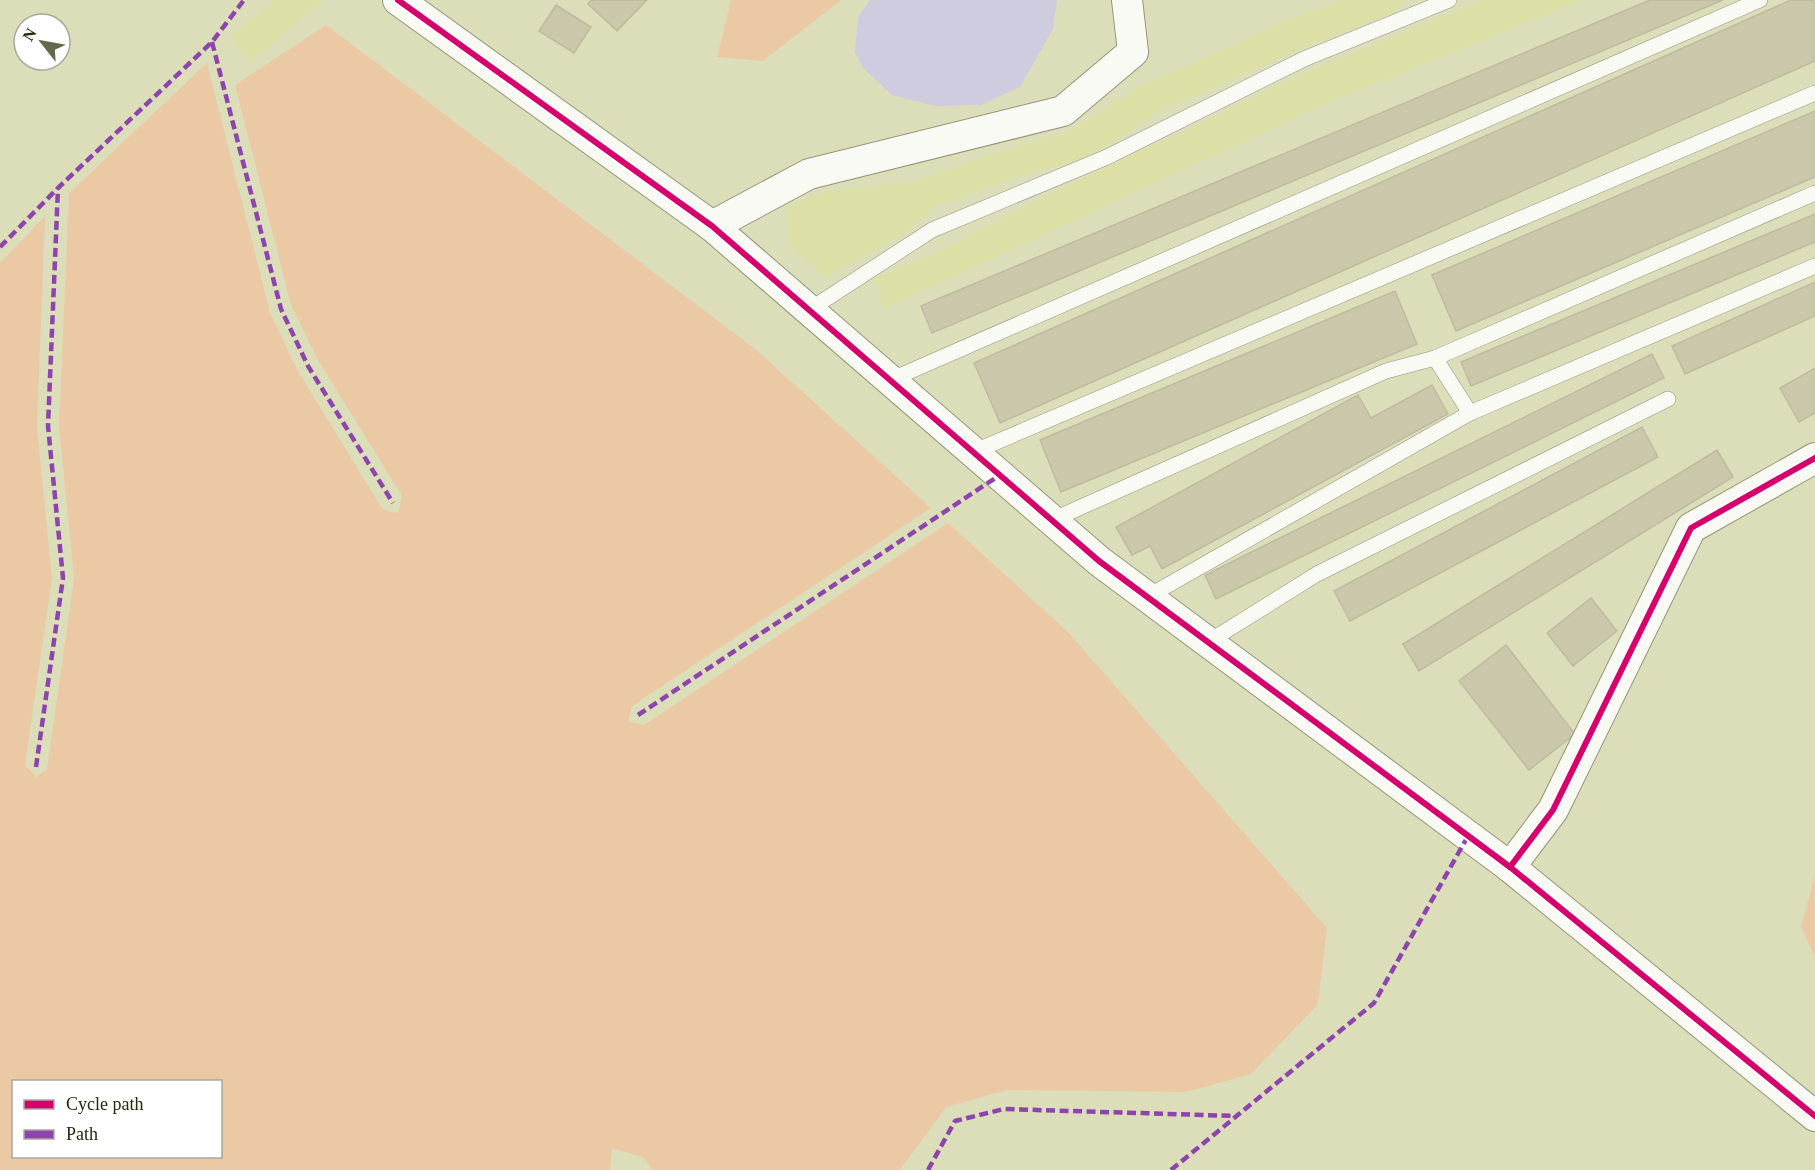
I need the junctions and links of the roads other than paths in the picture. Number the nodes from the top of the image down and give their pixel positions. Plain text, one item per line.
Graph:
1 (398, 0) edge
2 (1127, 0) edge
3 (1449, 0) edge
4 (1760, 0) edge
5 (1815, 93) edge
6 (1815, 193) edge
7 (712, 226) junction
8 (1815, 266) edge
9 (809, 310) junction
10 (1436, 358) junction
11 (890, 380) junction
12 (1668, 399) dead end
13 (1470, 413) junction
14 (973, 452) junction
15 (1815, 458) edge
16 (1052, 520) junction
17 (1147, 597) junction
18 (1208, 642) junction
19 (1510, 867) junction
20 (1815, 1116) edge

1 - 7 street
2 - 7 street
3 - 9 lane
4 - 11 lane
5 - 14 lane
6 - 10 lane
7 - 9 street
8 - 13 lane
9 - 11 street
10 - 13 lane
10 - 16 lane
11 - 14 street
12 - 18 lane
13 - 17 lane
14 - 16 street
15 - 19 street
16 - 17 street
17 - 18 street
18 - 19 street
19 - 20 street

